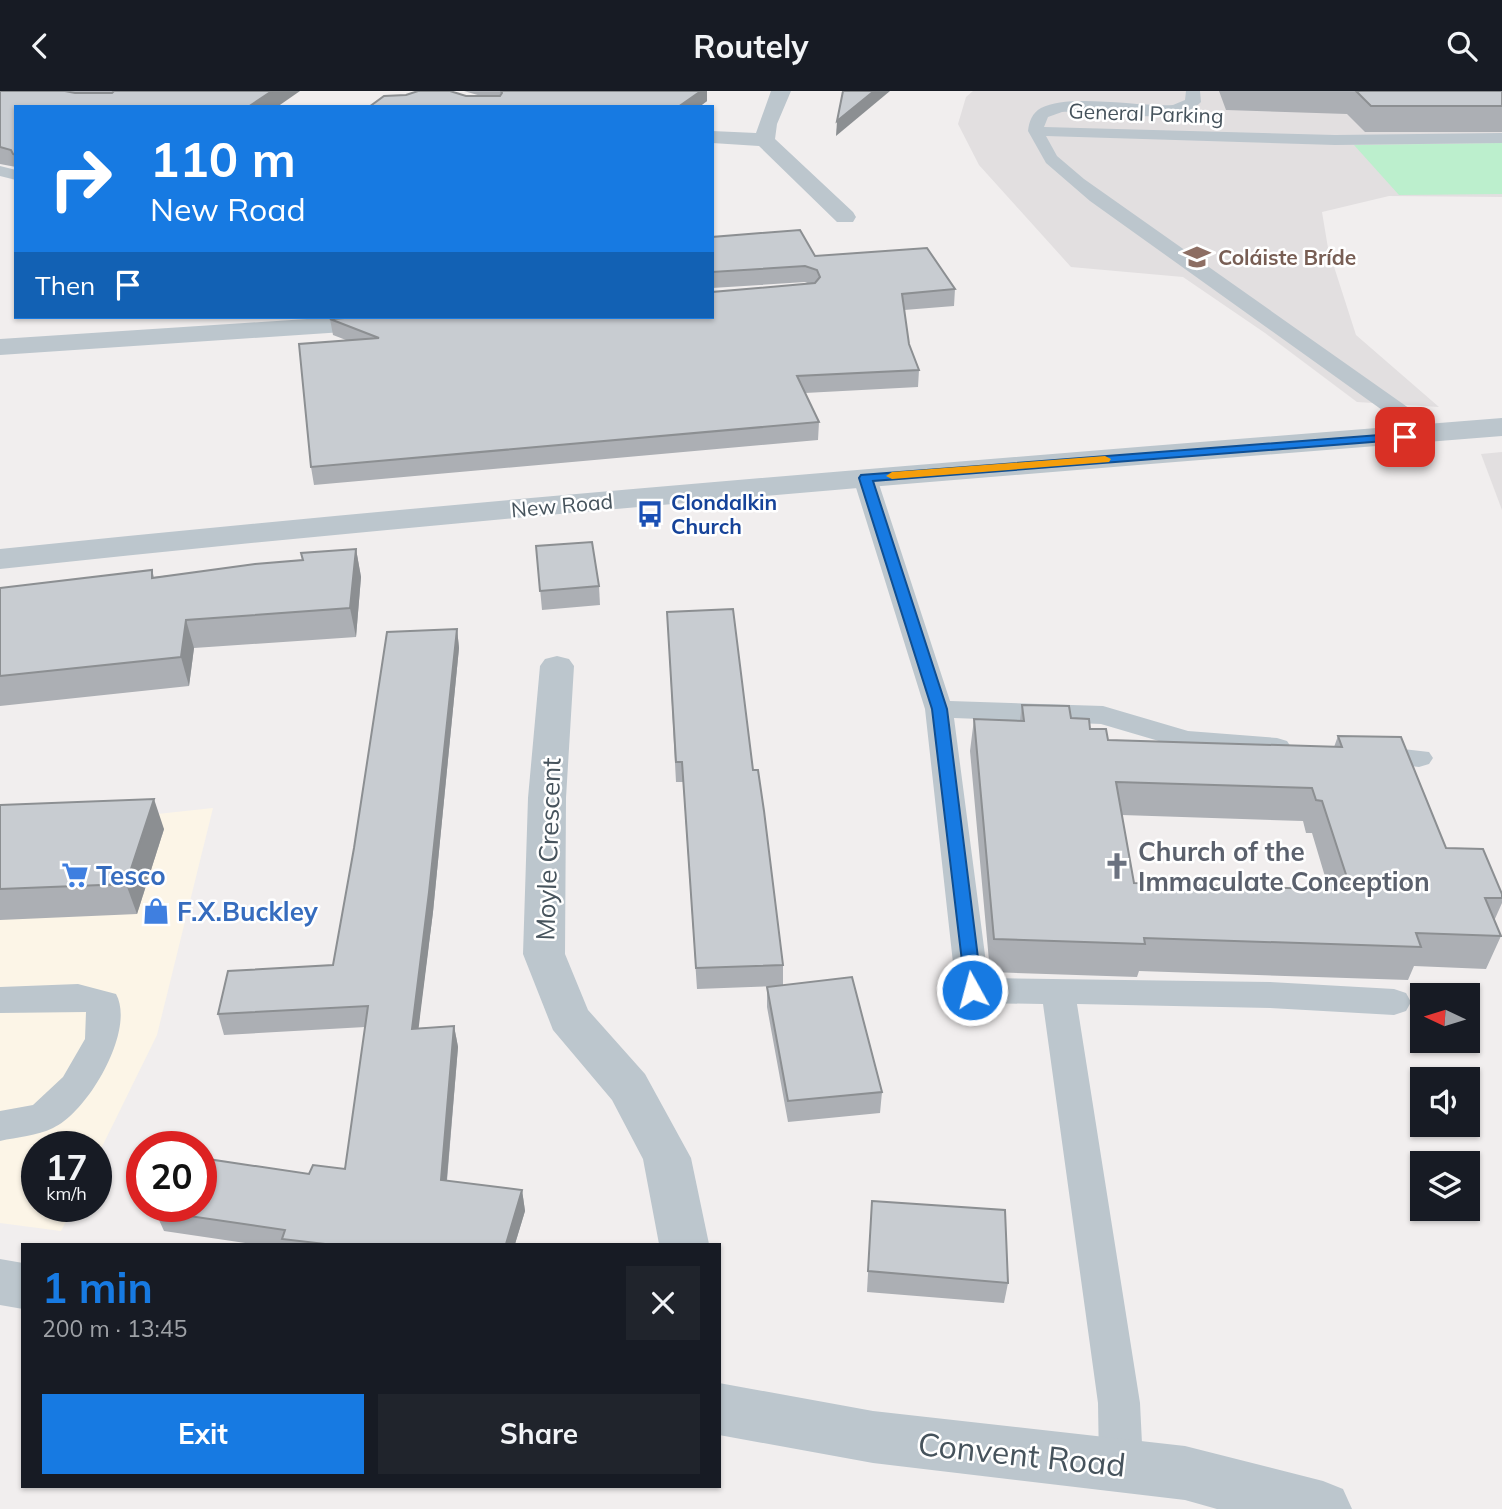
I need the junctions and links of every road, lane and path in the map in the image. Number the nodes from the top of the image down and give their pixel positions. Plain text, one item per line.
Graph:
1 (781, 91) edge
2 (1193, 91) edge
3 (1037, 131) junction
4 (714, 137) edge
5 (1502, 138) edge
6 (765, 140) junction
7 (845, 216) dead end
8 (390, 319) edge
9 (98, 329) edge
10 (0, 347) edge
11 (1502, 428) edge
12 (1432, 435) junction
13 (866, 478) junction
14 (0, 559) edge
15 (557, 666) dead end
16 (939, 709) junction
17 (1309, 750) edge
18 (1336, 752) edge
19 (1419, 758) dead end
20 (1058, 991) junction
21 (0, 1000) edge
22 (1394, 1002) dead end
23 (0, 1126) edge
24 (684, 1243) edge
25 (0, 1282) edge
26 (21, 1286) edge
27 (721, 1409) edge
28 (1121, 1464) junction
29 (1323, 1509) edge

1 - 6 street
2 - 3 lane
3 - 5 lane, General Parking
3 - 12 lane
4 - 6 street
6 - 7 street
8 - 9 street
9 - 10 street
11 - 12 street, New Road
12 - 13 street, New Road
13 - 14 street, New Road
13 - 16 lane
15 - 24 street, Moyle Crescent
16 - 17 lane
16 - 20 lane
18 - 19 lane
20 - 22 lane
20 - 28 lane
21 - 23 lane
25 - 26 street
27 - 28 street, Convent Road
28 - 29 street, Convent Road

